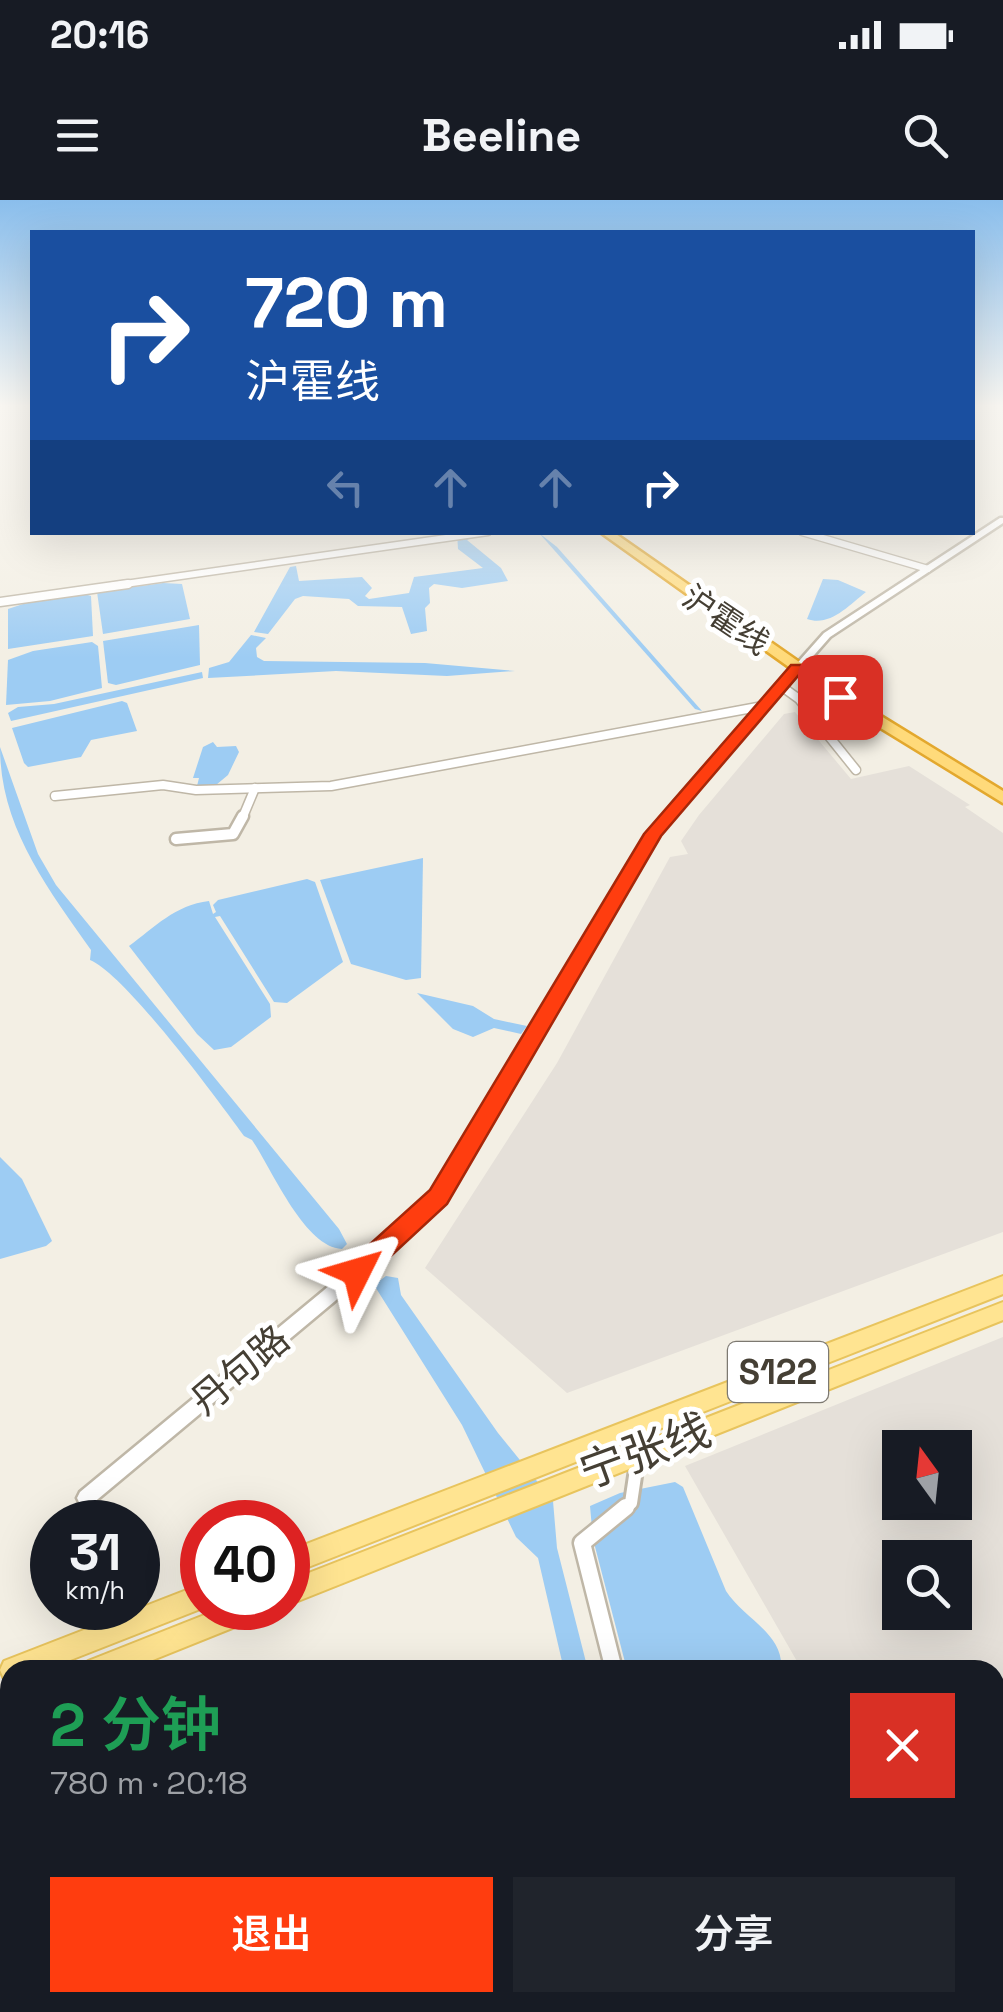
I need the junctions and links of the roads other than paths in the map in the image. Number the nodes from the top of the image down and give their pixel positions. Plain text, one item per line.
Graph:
1 (1001, 523) edge
2 (467, 535) edge
3 (609, 535) edge
4 (620, 535) edge
5 (812, 535) edge
6 (928, 569) junction
7 (0, 602) edge
8 (799, 664) junction
9 (780, 686) junction
10 (763, 706) junction
11 (856, 770) dead end
12 (256, 788) junction
13 (1003, 788) edge
14 (55, 796) dead end
15 (1003, 798) edge
16 (176, 839) dead end
17 (1003, 1285) edge
18 (1003, 1311) edge
19 (638, 1456) junction
20 (557, 1470) junction
21 (86, 1498) dead end
22 (451, 1513) junction
23 (310, 1556) edge
24 (310, 1581) edge
25 (180, 1605) edge
26 (196, 1630) edge
27 (40, 1660) edge
28 (122, 1660) edge
29 (611, 1660) edge

1 - 6 street, 丹句路
2 - 7 street
3 - 8 highway, 沪霍线
4 - 8 highway, 沪霍线
5 - 6 street
6 - 8 street, 丹句路
8 - 9 street, 丹句路
8 - 13 highway, 沪霍线
8 - 15 highway, 沪霍线
9 - 10 street, 丹句路
9 - 11 street
10 - 12 street
10 - 21 street, 丹句路
12 - 14 street
12 - 16 street
17 - 20 main road, 宁张线 / S122
18 - 19 main road, 宁张线 / S122
19 - 20 main road, 宁张线 / S122
19 - 29 street
20 - 22 main road, 宁张线 / S122
22 - 23 main road, 宁张线 / S122
22 - 24 main road, 宁张线 / S122
25 - 27 main road
26 - 28 main road

